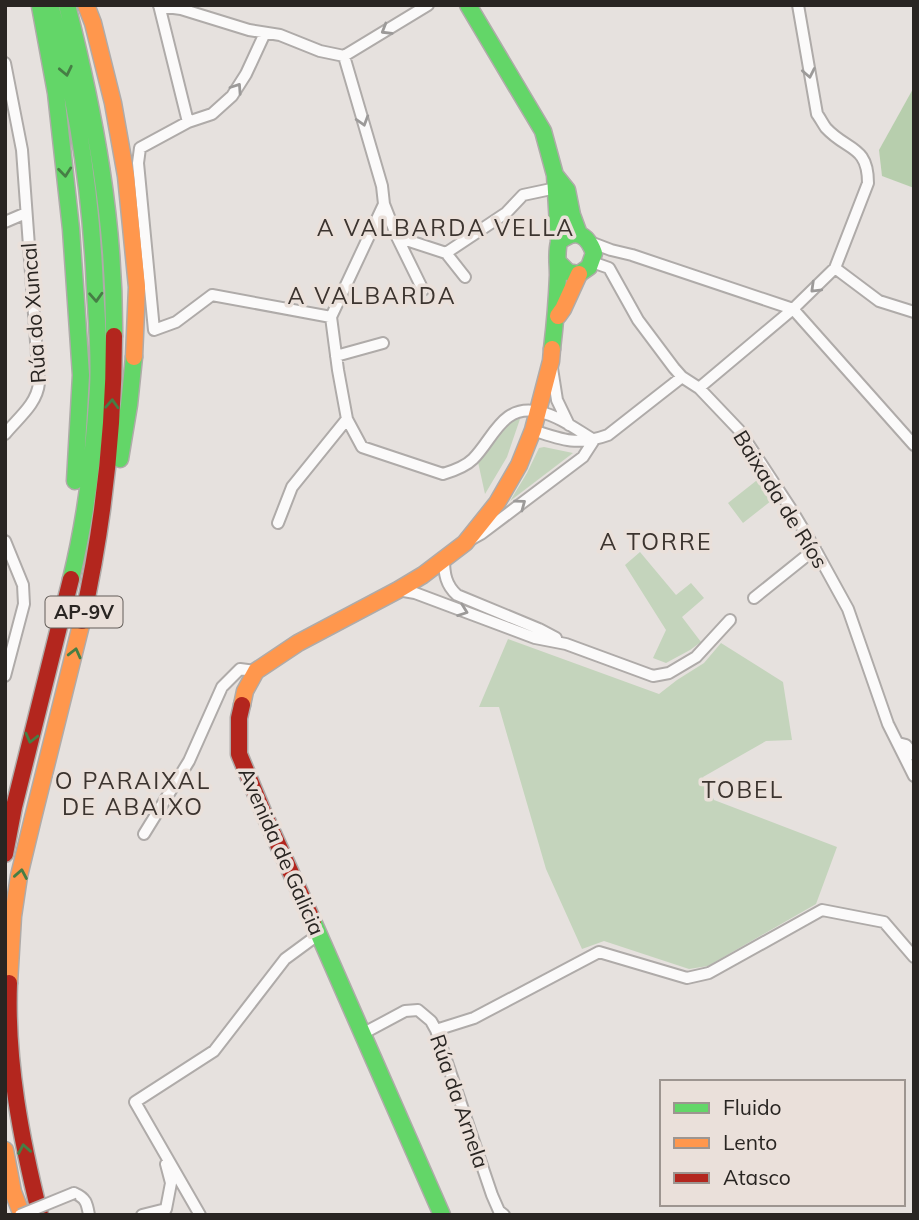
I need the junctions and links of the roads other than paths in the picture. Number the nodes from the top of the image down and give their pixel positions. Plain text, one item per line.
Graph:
1 (27, 5) edge
2 (40, 5) edge
3 (50, 5) edge
4 (67, 5) edge
5 (86, 5) edge
6 (93, 5) edge
7 (428, 5) edge
8 (468, 5) edge
9 (798, 5) edge
10 (159, 6) edge
11 (93, 23) junction
12 (44, 32) junction
13 (265, 33) junction
14 (344, 56) junction
15 (5, 63) edge
16 (188, 122) junction
17 (556, 182) junction
18 (384, 204) junction
19 (26, 212) junction
20 (5, 222) edge
21 (397, 237) junction
22 (559, 242) junction
23 (588, 249) junction
24 (446, 253) junction
25 (558, 262) junction
26 (835, 268) junction
27 (579, 274) junction
28 (465, 277) dead end
29 (423, 290) dead end
30 (793, 309) junction
31 (914, 312) edge
32 (331, 317) junction
33 (556, 318) junction
34 (383, 343) dead end
35 (336, 356) junction
36 (551, 361) junction
37 (682, 377) junction
38 (699, 388) junction
39 (538, 411) junction
40 (347, 419) junction
41 (569, 425) junction
42 (533, 430) junction
43 (5, 434) edge
44 (594, 440) junction
45 (914, 445) edge
46 (278, 523) dead end
47 (100, 534) junction
48 (5, 541) edge
49 (465, 543) junction
50 (815, 549) junction
51 (444, 559) junction
52 (398, 590) junction
53 (754, 598) dead end
54 (730, 620) dead end
55 (59, 628) junction
56 (565, 644) junction
57 (256, 671) junction
58 (5, 676) edge
59 (898, 743) junction
60 (914, 755) edge
61 (914, 776) edge
62 (145, 834) dead end
63 (5, 854) edge
64 (319, 934) junction
65 (914, 957) edge
66 (436, 1030) junction
67 (362, 1034) junction
68 (162, 1149) junction
69 (5, 1150) edge
70 (21, 1215) edge
71 (40, 1215) edge
72 (89, 1215) edge
73 (142, 1215) edge
74 (200, 1215) edge
75 (442, 1215) edge
76 (504, 1215) edge

1 - 12 main road, AP-9V
2 - 12 main road, AP-9V
3 -> 55 main road, AP-9V
47 -> 4 main road, AP-9V
5 - 11 main road, AP-9V
6 - 11 main road, AP-9V
7 -> 14 street
8 - 17 main road
9 -> 26 street
10 - 13 street
10 - 16 street
11 - 47 main road, AP-9V
12 -> 55 main road, AP-9V
13 - 14 street
16 -> 13 street
14 -> 18 street
15 - 19 street, Rúa do Xuncal
16 - 32 street
17 - 22 main road
17 - 23 main road
17 - 24 street
18 - 21 street
18 - 32 street
19 - 20 street
19 - 43 street, Rúa do Xuncal
21 - 24 street
21 - 29 street
22 - 23 main road
22 - 25 main road
23 - 27 main road
23 - 30 street
23 - 37 street, Baixada de Ríos
24 - 28 street
25 - 27 main road
25 - 33 main road
26 -> 30 street
26 - 31 street
27 - 33 main road
30 - 38 street
30 - 45 street
32 - 35 street
33 - 36 main road
34 - 35 street
35 - 40 street
36 - 39 main road
36 - 41 street
37 - 38 street, Baixada de Ríos
37 - 44 street
38 - 50 street, Baixada de Ríos
39 - 40 street
39 - 41 street
39 - 42 main road
40 - 46 street
41 - 44 street
42 - 44 street
42 - 49 main road
49 -> 44 street
71 -> 47 main road, AP-9V
48 - 58 street
49 - 51 main road
50 - 53 street
50 - 59 street, Baixada de Ríos
51 - 52 main road
51 - 56 street
52 -> 56 street
52 - 57 main road
54 - 56 street
55 -> 63 main road, AP-9V
57 - 62 street
57 - 64 main road, Avenida de Galicia
59 - 60 street
59 - 61 street, Baixada de Ríos
64 - 67 main road, Avenida de Galicia
64 - 68 street
65 - 66 street
66 - 67 street, Rúa da Arnela
66 - 76 street, Rúa da Arnela
67 - 75 main road, Avenida de Galicia
68 - 73 street
68 - 74 street
69 - 70 main road
70 - 72 street, bridge

